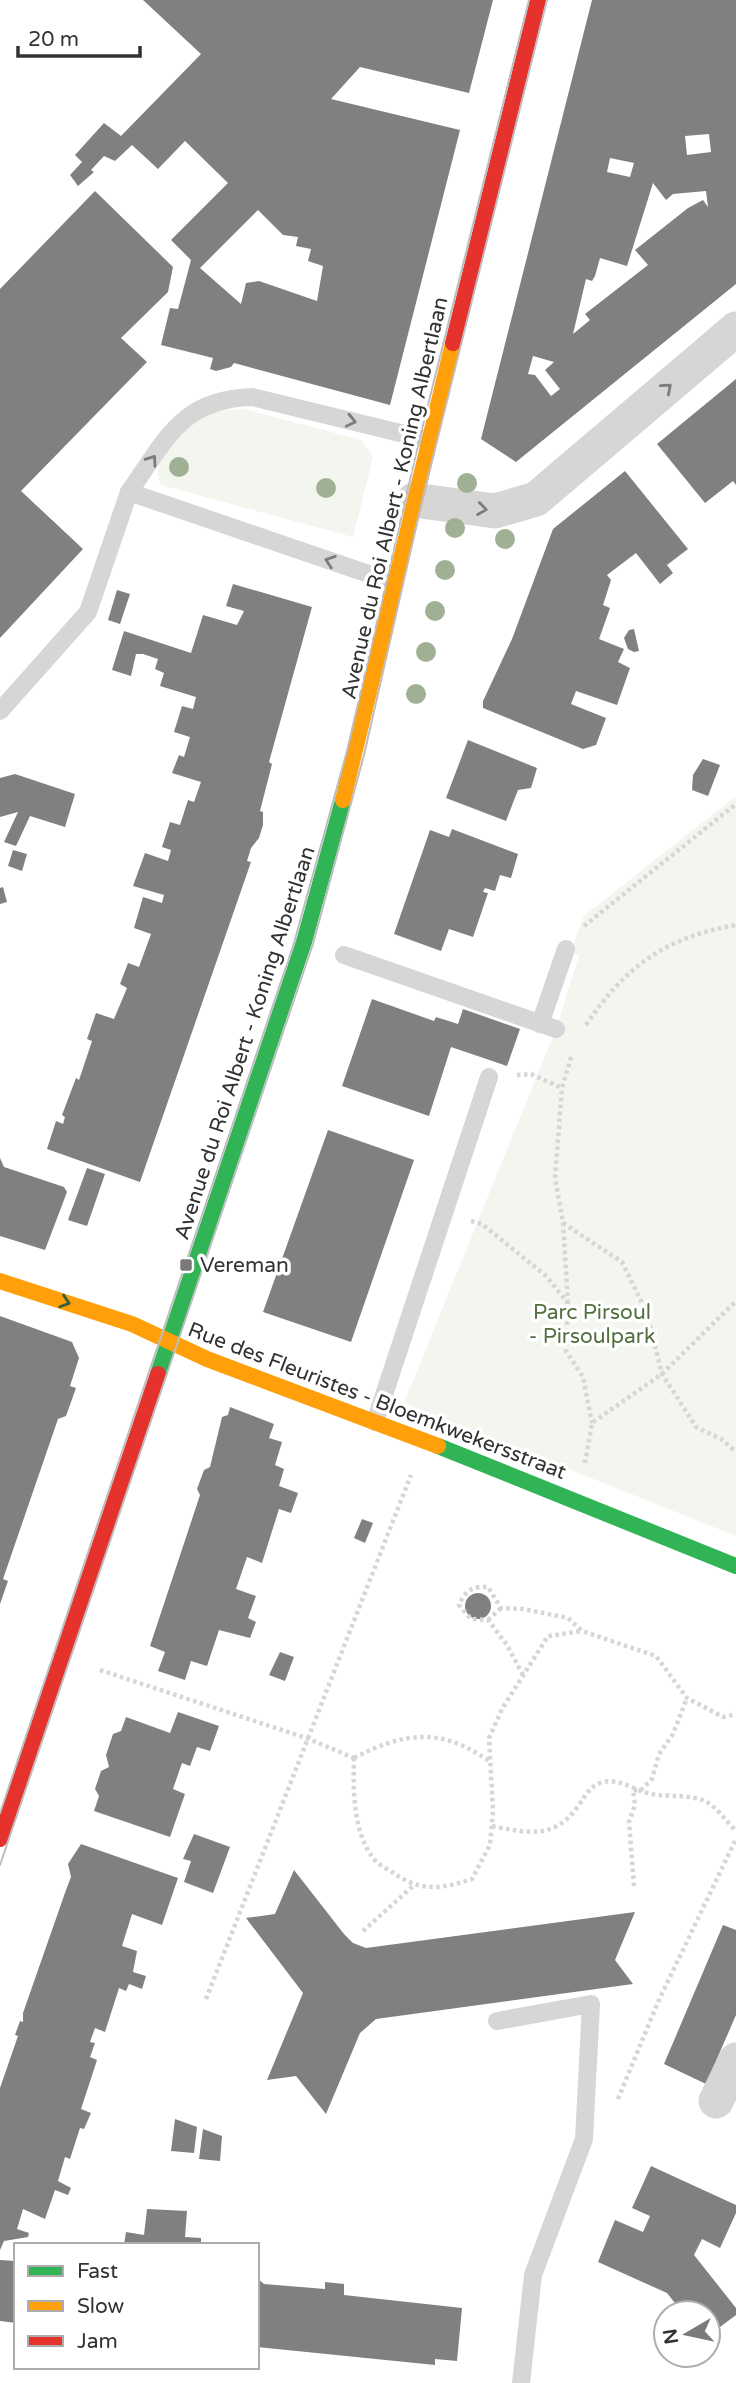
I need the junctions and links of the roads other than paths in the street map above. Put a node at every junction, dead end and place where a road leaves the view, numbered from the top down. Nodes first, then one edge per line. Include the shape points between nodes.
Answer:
1 (538, 0) edge
2 (736, 329) edge
3 (429, 440) junction
4 (130, 492) junction
5 (414, 500) junction
6 (395, 583) junction
7 (0, 711) edge
8 (566, 949) road end
9 (344, 955) dead end
10 (489, 1077) dead end
11 (0, 1281) edge
12 (170, 1342) junction
13 (375, 1422) junction
14 (736, 1566) edge
15 (0, 1839) edge
16 (497, 2021) dead end
17 (736, 2060) edge
18 (716, 2101) dead end
19 (521, 2383) edge

1 - 3 street, Avenue du Roi Albert - Koning Albertlaan
5 -> 2 street via 495,511 536,499
4 -> 3 lane via 175,427 202,405 227,398 252,397
3 - 5 street, Avenue du Roi Albert - Koning Albertlaan
6 -> 4 lane
4 - 7 lane via 88,612
5 - 6 street, Avenue du Roi Albert - Koning Albertlaan
6 - 12 street, Avenue du Roi Albert - Koning Albertlaan via 356,753 304,942
8 - 9 lane via 548,1026
10 - 13 lane
11 -> 12 street, Rue des Fleuristes - Bloemkwekersstraat via 132,1324
12 - 13 street, Rue des Fleuristes - Bloemkwekersstraat
12 - 15 street, Avenue du Roi Albert - Koning Albertlaan
13 - 14 street, Rue des Fleuristes - Bloemkwekersstraat
16 - 19 lane via 591,2004 584,2139 533,2275
17 - 18 street

